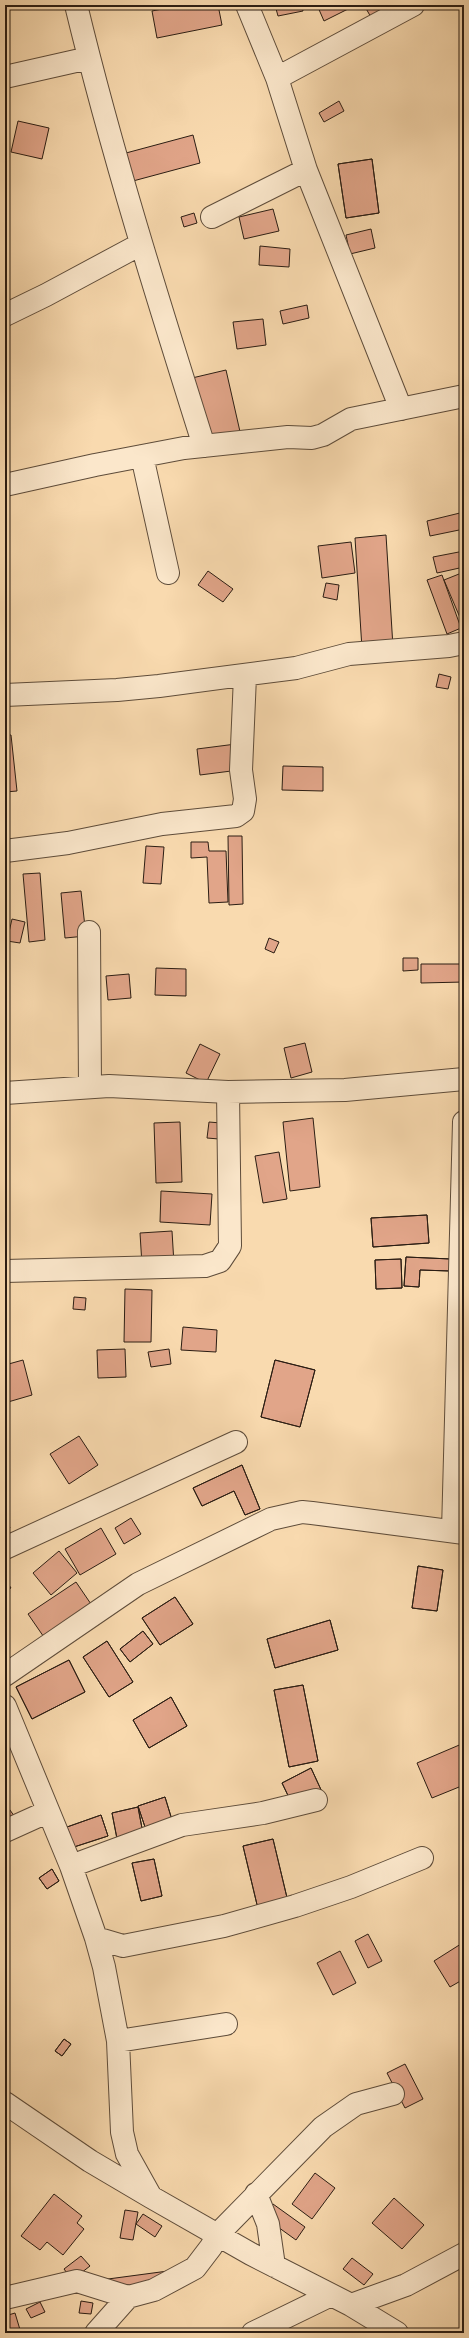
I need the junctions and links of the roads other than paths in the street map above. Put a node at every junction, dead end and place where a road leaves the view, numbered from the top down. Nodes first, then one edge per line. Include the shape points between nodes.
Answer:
1 (76, 5) edge
2 (247, 5) edge
3 (412, 5) edge
4 (89, 58) junction
5 (5, 77) edge
6 (277, 78) junction
7 (306, 170) junction
8 (212, 217) dead end
9 (141, 244) junction
10 (5, 315) edge
11 (464, 396) edge
12 (401, 409) junction
13 (204, 446) junction
14 (142, 456) junction
15 (5, 485) edge
16 (168, 572) dead end
17 (464, 643) edge
18 (245, 676) junction
19 (5, 695) edge
20 (5, 851) edge
21 (89, 932) dead end
22 (464, 1079) edge
23 (90, 1087) junction
24 (228, 1092) junction
25 (5, 1093) edge
26 (464, 1122) edge
27 (5, 1271) edge
28 (236, 1442) dead end
29 (458, 1532) edge
30 (5, 1548) edge
31 (5, 1675) edge
32 (5, 1706) edge
33 (316, 1800) dead end
34 (47, 1812) junction
35 (5, 1831) edge
36 (422, 1858) dead end
37 (71, 1866) junction
38 (96, 1938) junction
39 (123, 1946) junction
40 (104, 1966) junction
41 (226, 2024) dead end
42 (118, 2041) junction
43 (393, 2094) dead end
44 (5, 2103) edge
45 (256, 2194) junction
46 (151, 2197) junction
47 (218, 2234) junction
48 (251, 2254) junction
49 (464, 2254) edge
50 (201, 2260) junction
51 (274, 2266) junction
52 (381, 2294) junction
53 (331, 2295) junction
54 (128, 2297) junction
55 (5, 2298) edge
56 (351, 2305) junction
57 (376, 2321) junction
58 (96, 2333) edge
59 (253, 2333) edge
60 (397, 2333) edge

1 - 4 street
2 - 6 street
3 - 6 street
4 - 5 street
4 - 9 street
6 - 7 street
7 - 8 street
7 - 12 street
9 - 10 street
9 - 13 street
11 - 12 street
12 - 13 street via 351,419 336,429 317,436
13 - 14 street
14 - 15 street
14 - 16 street
17 - 18 street via 349,654 296,668
18 - 19 street via 117,690
18 - 20 street via 241,770 245,799 243,811 236,816 162,824 68,843
21 - 23 street
22 - 24 street via 345,1090
23 - 24 street
23 - 25 street
24 - 27 street via 230,1246 220,1260 205,1266
26 - 29 street
28 - 30 street
29 - 31 street via 302,1512 282,1515 224,1540 138,1584
32 - 34 street
33 - 37 street via 263,1813 182,1825
34 - 35 street
34 - 37 street
36 - 39 street via 350,1888 295,1906 224,1926
37 - 38 street
38 - 39 street
38 - 40 street
39 - 40 street
40 - 42 street
41 - 42 street
42 - 46 street via 122,2132 127,2154
43 - 45 street via 356,2104 323,2127
44 - 46 street via 90,2161
45 - 47 street
45 - 51 street via 268,2224
46 - 47 street
47 - 48 street
47 - 50 street
48 - 50 street
48 - 51 street
49 - 52 street via 406,2285
50 - 54 street via 195,2268 174,2281
51 - 53 street
52 - 56 street
52 - 57 street
53 - 56 street
53 - 59 street
54 - 55 street via 77,2281
54 - 58 street
56 - 57 street
57 - 60 street

